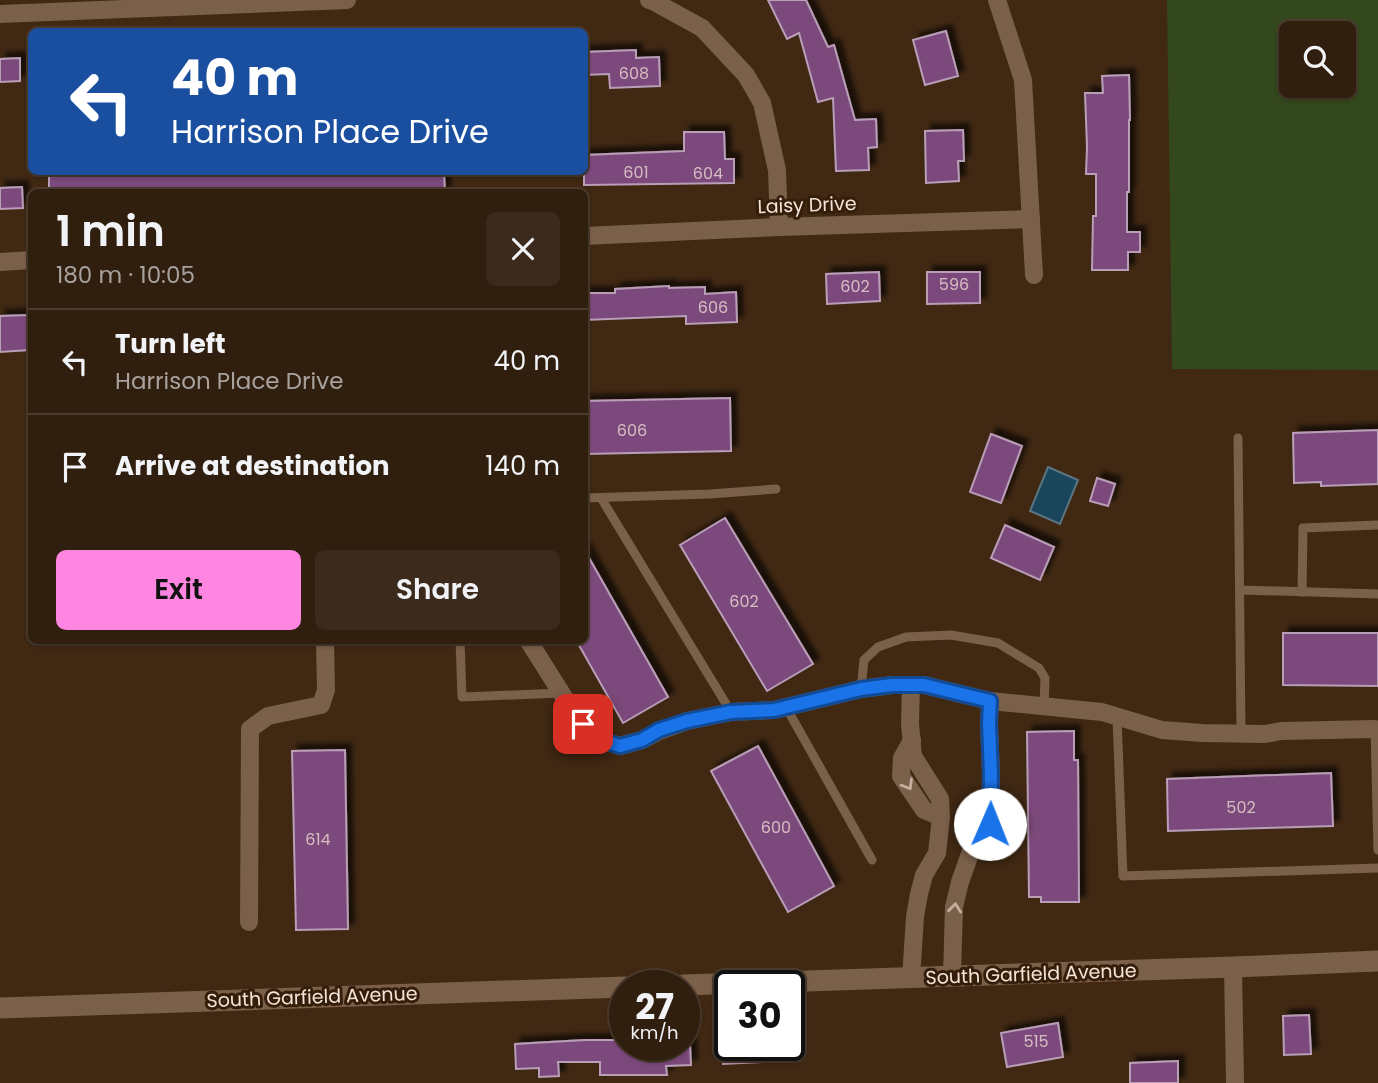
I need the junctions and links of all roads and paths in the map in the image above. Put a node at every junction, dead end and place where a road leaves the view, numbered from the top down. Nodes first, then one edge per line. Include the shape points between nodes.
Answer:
1 (347, 0) edge
2 (649, 0) edge
3 (997, 0) edge
4 (0, 14) edge
5 (1031, 219) junction
6 (779, 227) junction
7 (588, 236) edge
8 (28, 260) edge
9 (0, 262) edge
10 (1034, 275) dead end
11 (1238, 438) dead end
12 (776, 489) dead end
13 (588, 498) edge
14 (601, 498) junction
15 (1378, 525) edge
16 (1240, 590) junction
17 (1302, 592) junction
18 (1378, 594) edge
19 (325, 644) edge
20 (460, 644) edge
21 (530, 644) edge
22 (911, 685) junction
23 (861, 689) junction
24 (561, 693) junction
25 (990, 701) junction
26 (786, 707) junction
27 (1044, 708) junction
28 (731, 712) junction
29 (1117, 717) junction
30 (1375, 729) joint
31 (1241, 733) junction
32 (1378, 850) edge
33 (872, 860) dead end
34 (1378, 868) edge
35 (249, 922) dead end
36 (1378, 961) edge
37 (1233, 967) junction
38 (952, 976) junction
39 (911, 978) junction
40 (700, 984) edge
41 (609, 988) edge
42 (0, 1008) edge
43 (1235, 1083) edge

1 - 4 street
2 - 6 street via 702,28 746,75 762,103 777,170
3 - 5 street via 1023,80
5 - 6 street, Laisy Drive
5 - 10 street
6 - 7 street, Laisy Drive
8 - 9 street
11 - 16 lane
12 - 14 lane
13 - 14 lane
14 - 28 lane
15 - 17 lane via 1303,528
16 - 17 lane
16 - 31 lane
17 - 18 lane
19 - 35 street via 326,690 321,705 268,716 250,729
20 - 24 lane via 462,697
21 - 24 street
22 - 23 street
22 - 25 street
22 -> 39 street via 914,756 940,799 941,817 937,853 919,894
23 - 26 street
23 - 27 lane via 864,660 878,647 906,638 951,635 998,643 1039,668 1045,678
24 - 28 street via 594,738 620,746 687,721
25 - 27 street
38 -> 25 street via 954,907 960,882 971,851 990,824
26 - 28 street
26 - 33 lane
27 - 29 street
29 - 31 street via 1163,730
29 - 34 lane via 1123,876
30 - 31 street
30 - 32 lane
36 - 37 street, South Garfield Avenue
37 - 38 street, South Garfield Avenue
37 - 43 street
38 - 39 street, South Garfield Avenue
39 - 40 street, South Garfield Avenue
41 - 42 street, South Garfield Avenue

